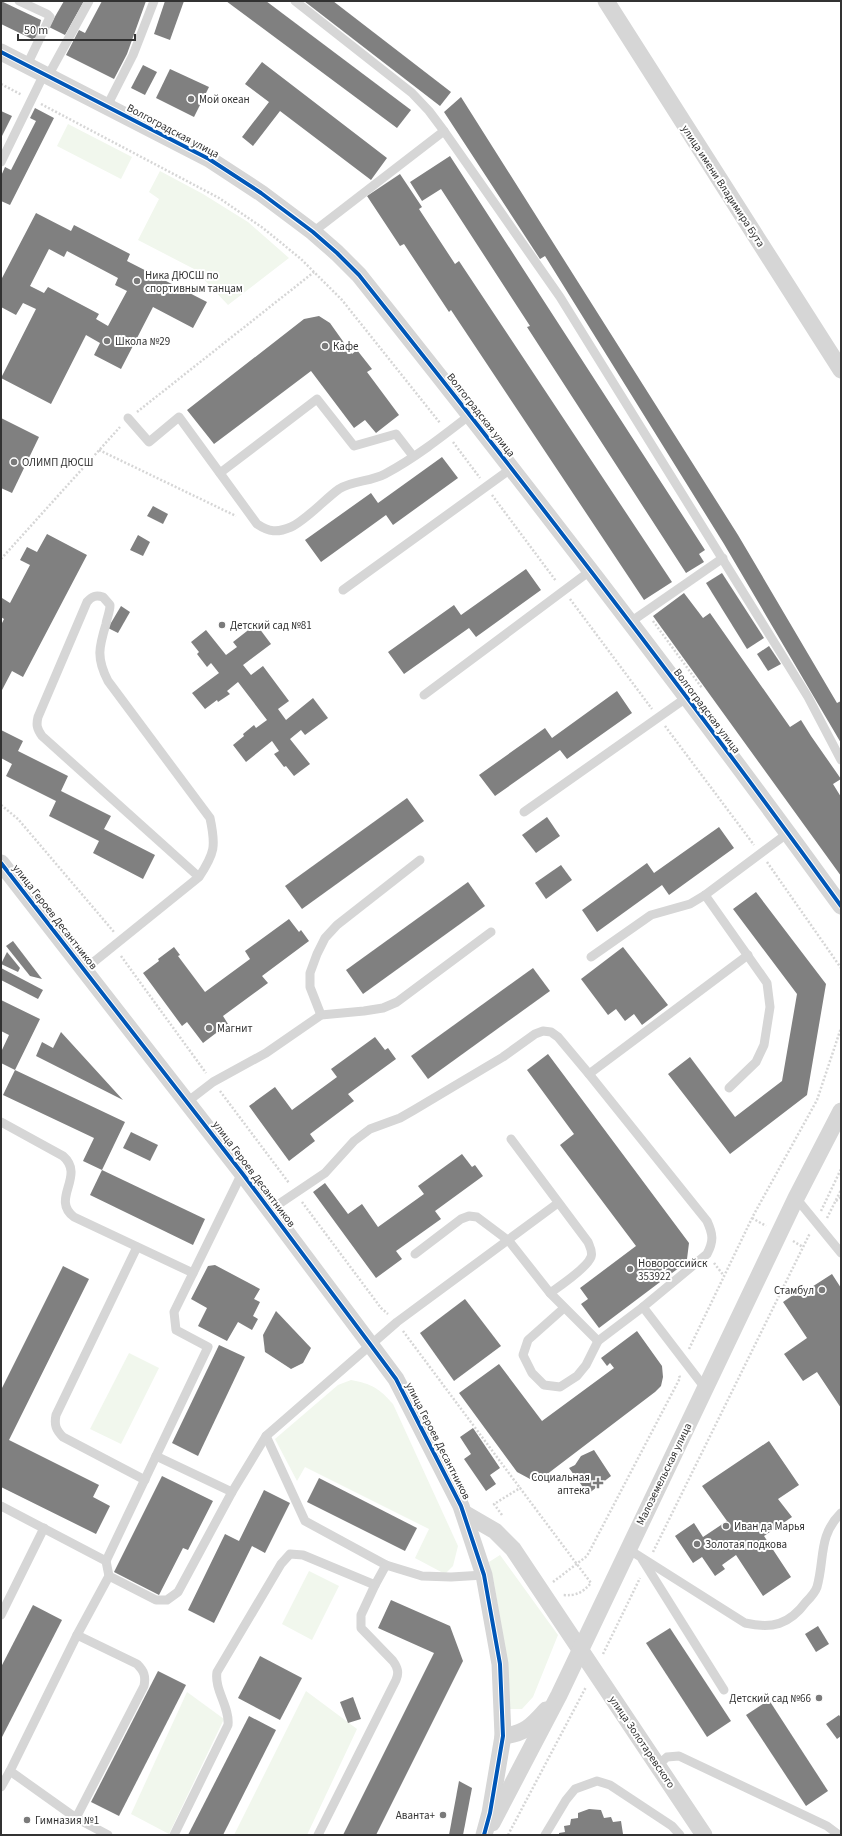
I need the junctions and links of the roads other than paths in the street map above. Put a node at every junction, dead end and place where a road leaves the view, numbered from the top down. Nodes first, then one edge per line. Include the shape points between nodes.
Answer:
1 (19, 1) edge
2 (89, 1) edge
3 (154, 1) edge
4 (295, 1) edge
5 (606, 1) edge
6 (1, 52) edge
7 (26, 65) junction
8 (46, 75) junction
9 (107, 106) junction
10 (444, 131) junction
11 (1, 162) edge
12 (313, 232) junction
13 (841, 370) edge
14 (470, 415) junction
15 (128, 418) road end
16 (413, 456) junction
17 (512, 468) junction
18 (220, 473) junction
19 (723, 558) junction
20 (590, 571) junction
21 (343, 590) dead end
22 (629, 623) junction
23 (424, 695) dead end
24 (686, 698) junction
25 (841, 760) edge
26 (524, 812) dead end
27 (788, 833) junction
28 (420, 860) dead end
29 (1, 864) edge
30 (199, 877) junction
31 (705, 895) junction
32 (841, 906) edge
33 (491, 932) dead end
34 (748, 955) junction
35 (591, 958) dead end
36 (85, 969) junction
37 (321, 1015) junction
38 (589, 1074) junction
39 (728, 1088) dead end
40 (188, 1102) junction
41 (841, 1111) edge
42 (1, 1122) edge
43 (511, 1139) dead end
44 (242, 1173) junction
45 (796, 1198) junction
46 (558, 1203) junction
47 (270, 1210) junction
48 (509, 1240) junction
49 (137, 1247) junction
50 (841, 1253) edge
51 (415, 1254) dead end
52 (193, 1274) junction
53 (550, 1293) junction
54 (643, 1307) junction
55 (564, 1308) junction
56 (598, 1341) junction
57 (370, 1344) junction
58 (705, 1388) junction
59 (266, 1436) junction
60 (156, 1456) junction
61 (145, 1480) junction
62 (232, 1492) junction
63 (1, 1506) edge
64 (464, 1513) junction
65 (841, 1513) edge
66 (44, 1528) junction
67 (641, 1559) junction
68 (106, 1562) junction
69 (386, 1565) junction
70 (484, 1575) junction
71 (109, 1576) junction
72 (375, 1585) junction
73 (1, 1615) edge
74 (77, 1635) junction
75 (580, 1649) junction
76 (724, 1690) dead end
77 (559, 1695) junction
78 (503, 1736) junction
79 (657, 1766) junction
80 (10, 1771) junction
81 (1, 1787) edge
82 (76, 1818) junction
83 (108, 1835) edge
84 (174, 1835) edge
85 (318, 1835) edge
86 (484, 1835) edge
87 (545, 1835) edge
88 (680, 1835) edge
89 (704, 1835) edge
90 (839, 1835) edge

1 - 7 lane via 50,17
2 - 8 lane
3 - 9 lane via 133,55
4 - 10 lane via 412,93
5 - 13 street, улица имени Владимира Бута
6 - 7 street, Волгоградская улица
7 - 8 street, Волгоградская улица
8 - 9 street, Волгоградская улица
8 - 11 lane
9 - 12 street, Волгоградская улица via 209,159
10 - 12 lane
10 - 19 lane via 560,298
12 - 14 street, Волгоградская улица via 359,275
14 - 16 lane
14 - 17 street, Волгоградская улица
15 - 18 lane via 149,442 179,417
16 - 18 lane via 372,480 354,482 340,489 292,527 279,531 267,530 257,524
16 - 18 lane via 396,434 354,446 317,399
17 - 20 street, Волгоградская улица
17 - 21 lane
19 - 22 lane
19 - 25 lane via 808,697
20 - 22 street, Волгоградская улица
20 - 23 lane
22 - 24 street, Волгоградская улица
24 - 26 lane
24 - 27 street, Волгоградская улица
27 - 31 lane
27 - 32 street, Волгоградская улица
28 - 37 lane via 337,924 325,938 310,972 310,987
29 - 36 street, улица Героев Десантников
30 - 30 lane via 210,860 215,840 210,818 108,681 99,655 110,605 103,597 91,598 87,602 38,717 38,730
30 - 36 lane
31 - 34 lane
31 - 35 lane via 690,904 651,915
33 - 37 lane via 397,1002 383,1008
34 - 38 lane
34 - 39 lane via 767,982 770,1007 764,1045 756,1062
36 - 40 street, улица Героев Десантников
37 - 40 lane via 266,1053 213,1082
38 - 47 lane via 554,1034 543,1031 535,1034 503,1057 414,1110 370,1129 354,1141 325,1173
38 - 54 lane via 707,1221 712,1234 712,1245 707,1254
40 - 44 street, улица Героев Десантников
41 - 45 street, Малоземельская улица
42 - 49 lane via 69,1161 72,1167 65,1198 68,1213
43 - 46 lane
44 - 47 street, улица Героев Десантников
44 - 52 lane
45 - 50 lane
45 - 58 street, Малоземельская улица
46 - 48 lane
46 - 53 lane via 588,1242 591,1258 586,1265
47 - 57 street, улица Героев Десантников
48 - 51 lane via 477,1217 469,1216 461,1219
48 - 53 lane
48 - 57 lane
49 - 52 lane
49 - 61 lane via 54,1423 63,1437
52 - 60 lane via 174,1312 176,1330 208,1347
53 - 55 lane
54 - 56 lane
54 - 58 lane
55 - 56 lane
55 - 56 lane via 528,1340 523,1355 532,1373 544,1385 560,1387 577,1376 586,1365
57 - 59 lane
57 - 64 street, улица Героев Десантников via 396,1379
58 - 67 street, Малоземельская улица
59 - 62 lane
59 - 69 lane via 305,1521
60 - 61 lane
60 - 62 lane
61 - 68 lane
62 - 71 lane via 178,1592 167,1600 156,1600
63 - 66 lane
64 - 70 street
64 - 75 street, улица Героев Десантников via 495,1531 513,1549
65 - 67 lane via 831,1523 826,1535 816,1589 801,1609 784,1623 761,1627 745,1623
66 - 68 lane
66 - 73 lane
67 - 75 street, Малоземельская улица
67 - 76 lane
68 - 71 lane
69 - 70 lane via 422,1576
69 - 72 lane
70 - 78 street via 500,1664
71 - 74 lane
72 - 84 lane via 303,1555 290,1554 281,1564 217,1672 228,1725
72 - 85 lane via 362,1615 361,1628 393,1661 398,1674
74 - 80 lane
74 - 82 lane via 137,1664 146,1678
75 - 77 street, Малоземельская улица
75 - 79 street, улица Золотаревского
77 - 78 street via 533,1725 517,1734
77 - 86 street, Малоземельская улица via 497,1816
78 - 86 street
79 - 89 street, улица Золотаревского
79 - 90 lane via 667,1757 679,1756 827,1826
80 - 81 lane
80 - 82 lane
82 - 83 lane
87 - 88 lane via 575,1789 596,1781 610,1785 666,1822

